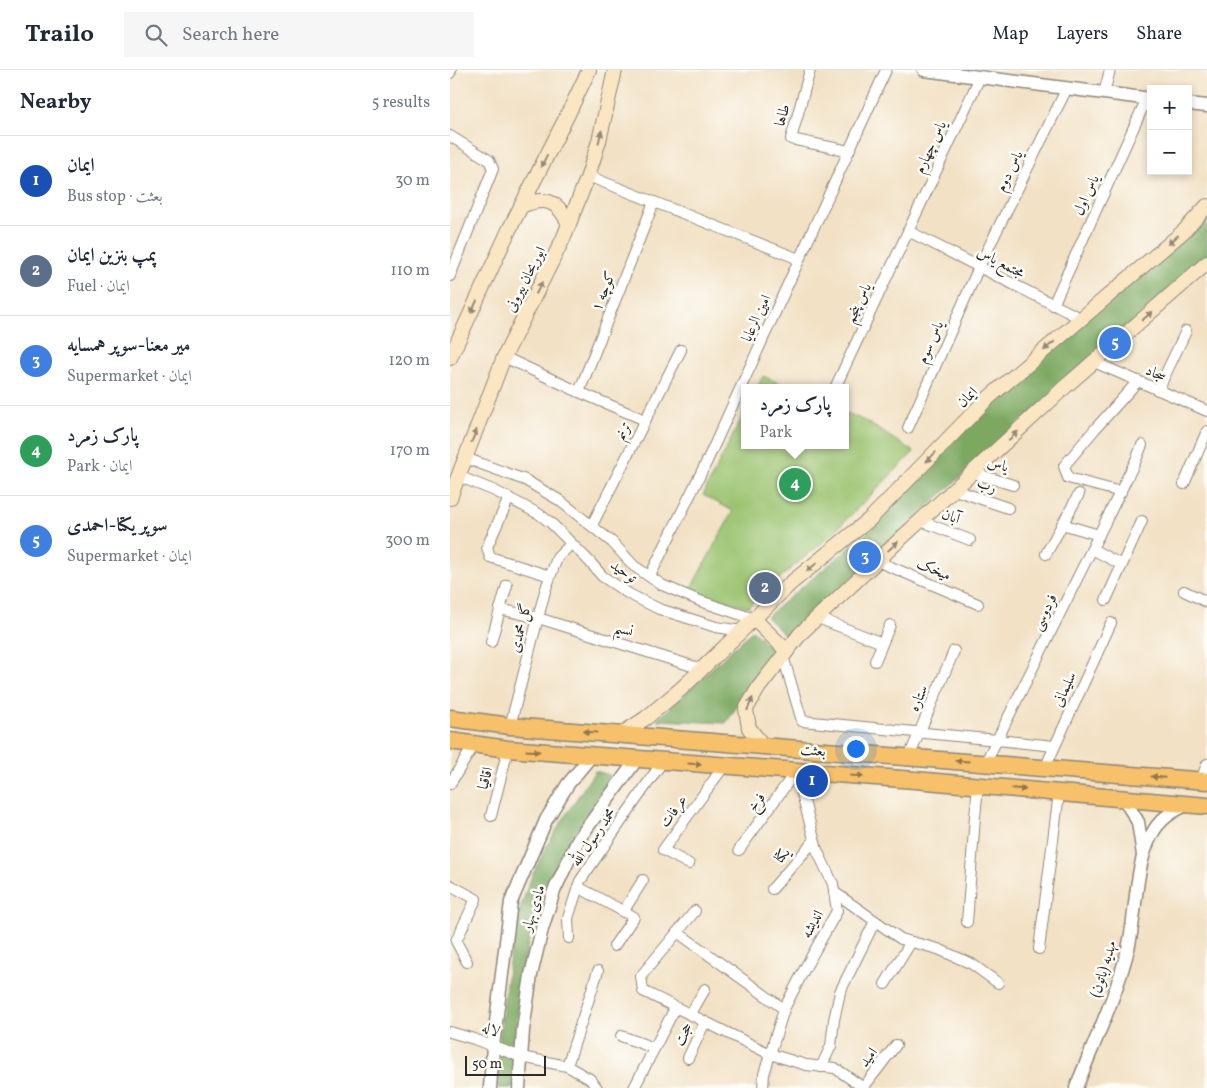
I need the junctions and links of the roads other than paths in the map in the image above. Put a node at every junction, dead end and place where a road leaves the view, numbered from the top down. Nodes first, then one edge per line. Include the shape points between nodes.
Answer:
1 (589, 70) edge
2 (616, 70) edge
3 (810, 70) edge
4 (886, 70) edge
5 (924, 70) edge
6 (1110, 70) edge
7 (980, 77) junction
8 (1067, 88) junction
9 (1104, 93) junction
10 (1147, 99) edge
11 (1147, 103) edge
12 (1192, 104) edge
13 (1207, 106) edge
14 (450, 136) edge
15 (849, 151) junction
16 (588, 176) junction
17 (654, 202) junction
18 (521, 206) junction
19 (1207, 206) edge
20 (569, 224) junction
21 (908, 231) junction
22 (799, 259) junction
23 (1206, 265) edge
24 (979, 267) junction
25 (450, 276) edge
26 (1053, 305) junction
27 (1082, 319) junction
28 (1186, 331) dead end
29 (680, 350) dead end
30 (504, 357) junction
31 (450, 358) edge
32 (1094, 362) junction
33 (1138, 381) junction
34 (742, 384) edge
35 (837, 384) edge
36 (741, 386) edge
37 (1158, 390) junction
38 (579, 392) junction
39 (1206, 408) edge
40 (646, 420) junction
41 (908, 428) dead end
42 (1207, 431) edge
43 (1142, 446) dead end
44 (465, 458) junction
45 (974, 473) junction
46 (458, 476) junction
47 (1184, 484) dead end
48 (1013, 485) dead end
49 (955, 490) junction
50 (1121, 492) junction
51 (1079, 494) dead end
52 (450, 498) edge
53 (509, 498) junction
54 (1008, 508) dead end
55 (921, 521) junction
56 (1142, 521) dead end
57 (1062, 524) junction
58 (592, 525) junction
59 (1099, 536) junction
60 (970, 540) dead end
61 (571, 544) junction
62 (1092, 549) junction
63 (1046, 554) dead end
64 (877, 561) junction
65 (1122, 565) junction
66 (550, 576) junction
67 (650, 576) junction
68 (507, 585) dead end
69 (1184, 591) dead end
70 (1106, 600) dead end
71 (1207, 602) edge
72 (978, 604) dead end
73 (500, 609) junction
74 (538, 618) junction
75 (818, 618) junction
76 (754, 619) junction
77 (1111, 623) dead end
78 (890, 625) dead end
79 (742, 631) junction
80 (490, 642) dead end
81 (882, 643) junction
82 (954, 651) dead end
83 (785, 654) junction
84 (875, 661) dead end
85 (702, 669) junction
86 (450, 718) edge
87 (510, 726) junction
88 (920, 732) junction
89 (620, 734) junction
90 (997, 740) junction
91 (450, 742) edge
92 (474, 744) junction
93 (1054, 746) junction
94 (764, 747) junction
95 (508, 749) junction
96 (592, 755) junction
97 (909, 757) junction
98 (637, 759) junction
99 (663, 761) junction
100 (985, 763) junction
101 (1207, 764) edge
102 (724, 766) junction
103 (1044, 768) junction
104 (796, 771) junction
105 (1204, 780) edge
106 (450, 784) edge
107 (978, 786) junction
108 (1059, 793) junction
109 (1124, 799) junction
110 (1186, 805) junction
111 (1207, 806) edge
112 (491, 816) dead end
113 (814, 840) junction
114 (739, 850) dead end
115 (1142, 855) junction
116 (689, 864) dead end
117 (643, 880) dead end
118 (450, 885) edge
119 (578, 888) junction
120 (772, 889) dead end
121 (834, 892) junction
122 (695, 911) dead end
123 (623, 912) junction
124 (876, 921) junction
125 (967, 922) dead end
126 (677, 932) junction
127 (569, 938) dead end
128 (911, 942) junction
129 (614, 946) dead end
130 (1040, 949) dead end
131 (467, 962) dead end
132 (598, 971) dead end
133 (998, 983) dead end
134 (885, 984) dead end
135 (705, 989) dead end
136 (675, 1008) junction
137 (784, 1009) junction
138 (690, 1015) junction
139 (705, 1022) junction
140 (450, 1032) edge
141 (621, 1036) dead end
142 (896, 1045) dead end
143 (493, 1046) junction
144 (654, 1048) junction
145 (770, 1054) junction
146 (522, 1057) junction
147 (688, 1058) dead end
148 (568, 1066) junction
149 (821, 1067) junction
150 (588, 1084) edge
151 (490, 1088) edge
152 (519, 1088) edge
153 (598, 1088) edge
154 (634, 1088) edge
155 (763, 1088) edge
156 (862, 1088) edge
157 (1076, 1088) edge

1 -> 18 main road
16 -> 2 main road, ابوریحان بیرونی
3 - 15 street, طاها via 791,139
4 - 15 street, امین الرعایا
5 - 7 street
6 - 9 street
7 - 8 street
7 - 21 street, یاس چهارم
8 - 9 street
8 - 24 street, یاس دوم
9 - 10 street
11 - 26 street, یاس اول
12 - 13 street
14 - 25 street via 489,160 492,169
15 - 22 street, امین الرعایا
16 - 17 street
16 - 20 main road, ابوریحان بیرونی
17 - 22 street
17 - 38 street, کوچه ۱
18 - 20 main road via 535,200 550,202 562,210
18 -> 31 main road
19 -> 27 main road, ایمان
30 -> 20 main road, ابوریحان بیرونی
21 - 24 street, مجتمع یاس
21 - 35 street, یاس پنجم
22 - 34 street, امین الرعایا
32 -> 23 main road
24 - 26 street, مجتمع یاس
24 - 41 street, یاس سوم
26 - 27 street, مجتمع یاس
27 -> 76 main road, ایمان via 986,400 870,519
28 - 37 street
29 - 40 street, ترنم
30 - 38 street
44 -> 30 main road, ابوریحان بیرونی
32 - 33 street, سجاد
45 -> 32 main road
33 - 37 street, سجاد
33 - 50 street via 1064,466 1068,478
36 - 67 street, امین الرعایا
37 - 39 street, سجاد
38 - 40 street
40 - 58 street, ترنم
42 - 47 street
43 - 50 street, فردوسی
44 - 46 main road, ابوریحان بیرونی
44 - 58 street via 525,480
45 - 48 street, یاس
45 - 49 main road
46 - 52 main road, ابوریحان بیرونی
46 - 53 street, توحید
49 - 54 street, رب
49 - 55 main road
50 - 59 street, فردوسی
51 - 57 street
53 - 61 street, توحید via 539,514
53 - 66 street via 486,547 490,557
55 - 60 street, آبان
64 -> 55 main road
56 - 65 street
57 - 59 street
57 - 63 street
58 - 67 street via 634,566
59 - 62 street, فردوسی
61 - 66 street, گل محمدی via 557,558
61 - 79 street, توحید via 602,576 629,594 659,609 716,627
62 - 65 street
62 - 90 street, فردوسی
64 - 72 street, میخک
64 - 75 main road
65 - 70 street
66 - 74 street, گل محمدی
67 - 76 street via 662,585 700,601
68 - 73 street
69 - 71 street
73 - 74 street, نسیم
73 - 80 street
74 - 85 street, نسیم
74 - 87 street, گل محمدی
75 - 81 street
75 - 83 main road
76 - 79 main road, ایمان
76 - 83 main road
77 - 93 street, سلیمانی
78 - 81 street
79 - 85 main road, ایمان
81 - 84 street
82 - 88 street, ستاره
83 - 88 street via 802,721
94 -> 83 main road via 749,728 746,710
85 - 89 main road, ایمان via 646,718
86 - 87 main road, بعثت
89 -> 87 main road, بعثت
88 - 90 street
88 - 97 street, ستاره
89 - 94 main road, بعثت
90 - 93 street
90 - 100 street, فردوسی
91 - 92 main road, بعثت
92 - 95 main road, بعثت
92 - 106 street
93 - 103 street, سلیمانی
94 - 97 main road, بعثت
95 -> 96 main road, بعثت
95 - 112 street, اقاقیا
96 - 98 main road, بعثت
96 - 143 street, مادی بهار via 568,784 546,820 511,902
100 -> 97 main road, بعثت
98 - 99 main road, بعثت
98 - 146 street, مادی بهار via 578,840 554,891 531,975
99 -> 102 main road, بعثت
99 - 119 street, محمد رسول الله
100 - 103 main road, بعثت
101 - 105 street
102 - 104 main road, بعثت
102 - 116 street, عرفات via 663,850
105 -> 103 main road, بعثت
104 -> 107 main road, بعثت
104 - 113 street, اندیشه
104 - 114 street, فرخ
107 -> 108 main road, بعثت
107 - 125 street
108 - 109 main road, بعثت
108 - 130 street
109 - 110 main road, بعثت
109 - 115 street, مهدیه (باتون) via 1138,822
110 - 111 main road, بعثت
110 - 115 street, مهدیه (باتون) via 1162,820 1152,832
113 - 120 street, یکتا
113 - 121 street, اندیشه via 834,884
115 - 157 street, مهدیه (باتون) via 1128,948
117 - 123 street
118 - 131 street via 476,899 456,941
119 - 123 street
119 - 127 street, محمد رسول الله via 568,918
121 - 124 street
121 - 137 street, اندیشه via 837,911
122 - 126 street
123 - 129 street via 634,918
124 - 128 street via 901,939
124 - 149 street via 840,992 831,1046
126 - 136 street via 641,976 643,991
126 - 137 street
128 - 133 street via 938,949 972,964
128 - 134 street
132 - 148 street
135 - 138 street
136 - 138 street
136 - 144 street
137 - 145 street, اندیشه
138 - 139 street
139 - 145 street
139 - 147 street, حجت
140 - 143 street, لاله
141 - 144 street
142 - 156 street, امید
143 - 146 street, لاله
143 - 151 street, مادی بهار
144 - 154 street
145 - 149 street
145 - 155 street, اندیشه
146 - 148 street, لاله
146 - 152 street, مادی بهار
148 - 150 street
149 - 156 street via 835,1068
150 - 153 street

